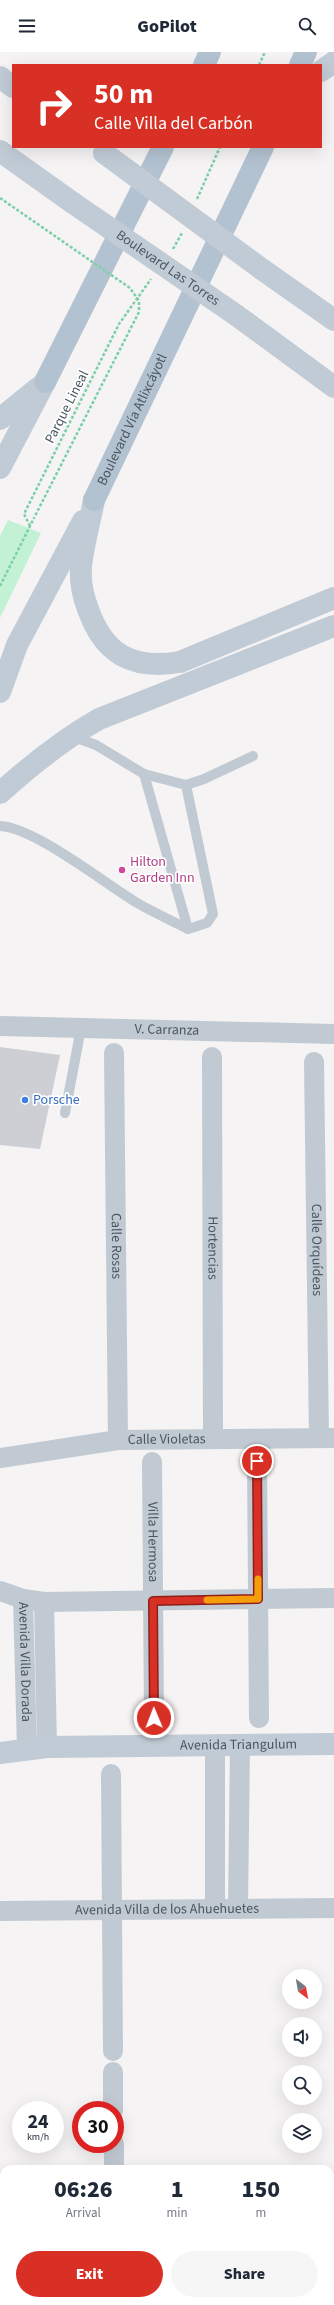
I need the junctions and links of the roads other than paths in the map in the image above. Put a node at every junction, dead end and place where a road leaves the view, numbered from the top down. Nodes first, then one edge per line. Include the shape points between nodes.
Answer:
1 (210, 52) edge
2 (306, 52) edge
3 (334, 62) edge
4 (204, 64) edge
5 (300, 64) edge
6 (322, 70) edge
7 (0, 77) edge
8 (12, 85) edge
9 (162, 148) edge
10 (263, 148) edge
11 (99, 150) edge
12 (0, 151) edge
13 (334, 320) edge
14 (45, 382) junction
15 (334, 387) edge
16 (0, 419) edge
17 (0, 468) edge
18 (94, 500) junction
19 (334, 598) edge
20 (334, 626) edge
21 (0, 692) edge
22 (69, 736) junction
23 (253, 756) dead end
24 (144, 774) junction
25 (186, 785) junction
26 (0, 793) edge
27 (0, 826) edge
28 (188, 929) junction
29 (0, 1026) edge
30 (81, 1028) junction
31 (334, 1034) edge
32 (114, 1053) dead end
33 (212, 1057) dead end
34 (314, 1062) dead end
35 (65, 1113) dead end
36 (326, 1438) edge
37 (213, 1439) junction
38 (118, 1440) junction
39 (0, 1458) edge
40 (257, 1461) dead end
41 (152, 1462) dead end
42 (0, 1591) edge
43 (334, 1598) edge
44 (258, 1599) junction
45 (23, 1600) junction
46 (153, 1601) junction
47 (44, 1602) junction
48 (154, 1718) dead end
49 (259, 1718) dead end
50 (334, 1744) edge
51 (215, 1745) junction
52 (240, 1745) junction
53 (37, 1748) junction
54 (0, 1753) edge
55 (111, 1774) dead end
56 (334, 1908) edge
57 (215, 1909) junction
58 (238, 1909) junction
59 (112, 1910) junction
60 (0, 1911) edge
61 (113, 2051) dead end
62 (113, 2072) dead end
63 (113, 2101) edge
64 (114, 2153) edge
65 (114, 2165) edge
66 (0, 2262) edge
67 (0, 2305) edge

1 - 4 main road
2 - 5 main road
3 - 6 main road
7 - 8 main road
9 - 14 main road
10 - 18 main road, Boulevard Vía Atlixcáyotl
11 - 13 main road, bridge
12 - 15 main road, Boulevard Las Torres, bridge via 236,315
14 - 16 main road
14 - 17 main road
18 - 19 main road via 81,567 82,586 100,635 111,649 128,659 163,665 180,662
18 - 21 main road, Boulevard Vía Atlixcáyotl via 16,645
20 - 22 main road via 99,719
22 - 24 lane via 96,745
22 - 26 main road
23 - 25 lane
24 - 25 lane
24 - 28 lane
25 - 28 lane via 213,914 207,922
27 - 28 lane via 11,827 38,839 140,904
29 - 30 street, V. Carranza
30 - 31 street, V. Carranza
30 - 35 lane
32 - 38 street, Calle Rosas
33 - 37 street, Hortencias
34 - 36 street, Calle Orquídeas
36 - 37 street, Calle Violetas
37 - 38 street, Calle Violetas
38 - 39 street, Calle Violetas
40 - 44 street
41 - 46 street, Villa Hermosa
42 - 45 street, Avenida Villa Dorada
43 - 44 street
44 - 46 street
44 - 49 street
45 - 47 street
45 - 53 street, Avenida Villa Dorada
46 - 47 street
46 - 48 street, Villa Hermosa
47 - 53 street, Avenida Villa Dorada
50 - 52 main road, Avenida Triangulum
51 - 52 main road, Avenida Triangulum
51 - 53 main road, Avenida Triangulum
51 - 57 street
52 - 58 street
53 - 54 main road, Avenida Triangulum
55 - 59 street
56 - 58 street, Avenida Villa de los Ahuehuetes
57 - 58 street, Avenida Villa de los Ahuehuetes
57 - 59 street, Avenida Villa de los Ahuehuetes
59 - 60 street, Avenida Villa de los Ahuehuetes
59 - 61 street
62 - 63 street
64 - 65 street
66 - 67 street

